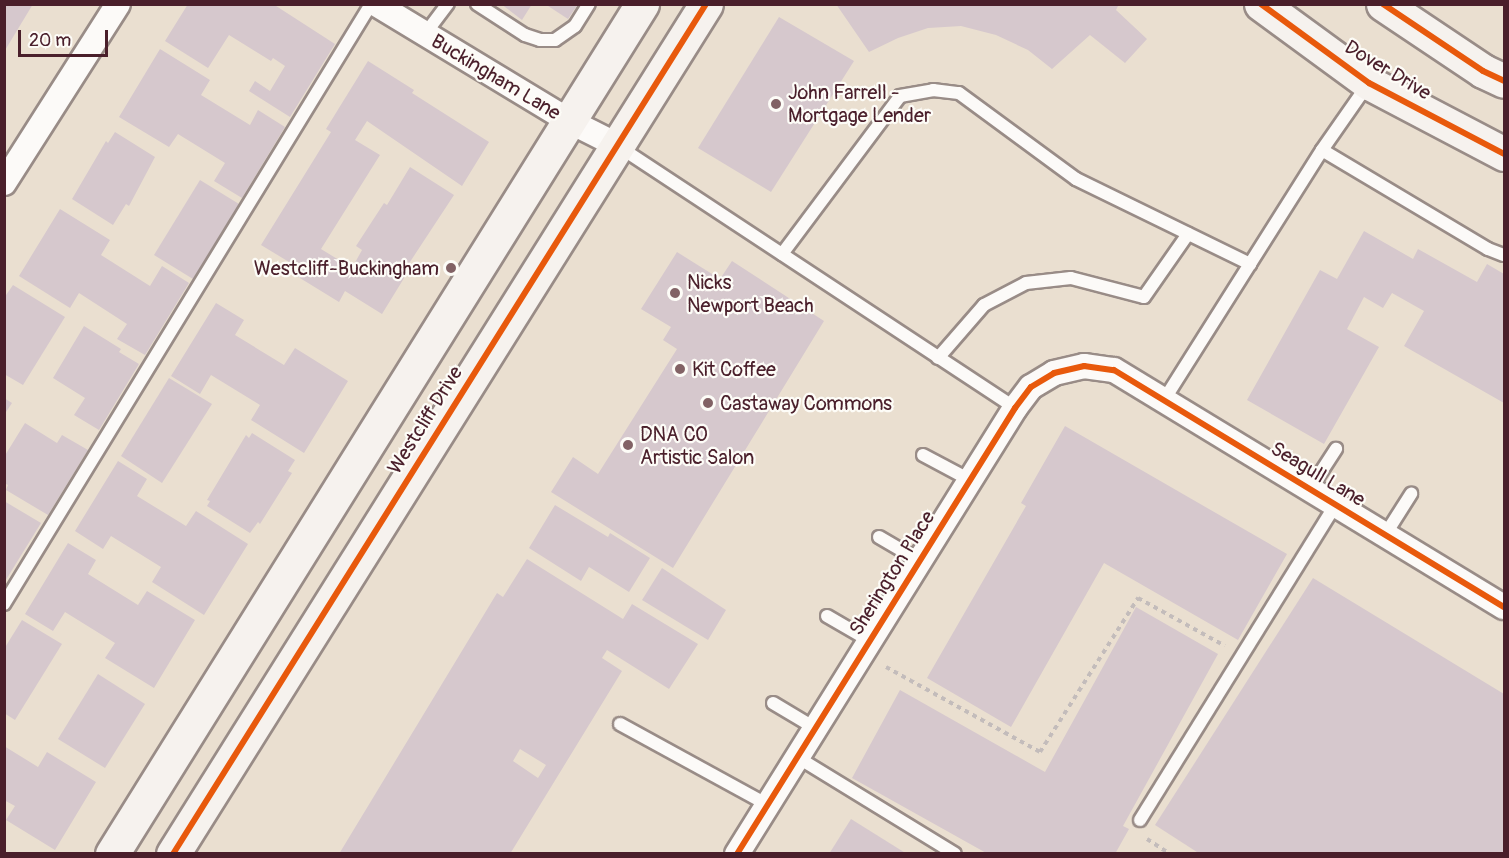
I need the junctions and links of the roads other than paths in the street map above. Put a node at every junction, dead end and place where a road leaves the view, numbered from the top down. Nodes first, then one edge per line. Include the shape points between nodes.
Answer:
1 (118, 4) edge
2 (371, 4) edge
3 (376, 4) edge
4 (448, 4) edge
5 (477, 4) edge
6 (589, 4) edge
7 (642, 4) edge
8 (706, 4) edge
9 (1261, 4) edge
10 (1383, 4) edge
11 (425, 34) junction
12 (1504, 81) edge
13 (1369, 82) junction
14 (569, 121) junction
15 (617, 146) junction
16 (1322, 150) junction
17 (1504, 154) edge
18 (4, 183) edge
19 (1188, 234) junction
20 (782, 254) junction
21 (1504, 255) edge
22 (1250, 264) junction
23 (938, 358) junction
24 (1114, 370) joint
25 (1164, 400) junction
26 (1015, 408) junction
27 (1336, 449) dead end
28 (923, 454) dead end
29 (970, 480) junction
30 (1311, 489) junction
31 (1411, 494) dead end
32 (1336, 504) junction
33 (1385, 535) junction
34 (879, 537) dead end
35 (920, 561) junction
36 (4, 604) edge
37 (1504, 607) edge
38 (827, 616) dead end
39 (866, 647) junction
40 (773, 703) dead end
41 (620, 724) dead end
42 (816, 728) junction
43 (797, 758) junction
44 (768, 805) junction
45 (1140, 820) dead end
46 (112, 854) edge
47 (173, 854) edge
48 (737, 854) edge
49 (955, 854) edge

1 - 18 street
2 - 36 lane
3 - 11 street, Buckingham Lane
4 - 11 lane
5 - 6 lane via 525,35 540,40 555,40 575,26
7 - 14 street, Westcliff Drive
8 - 15 street, Westcliff Drive
9 - 13 street, Dover Drive
10 - 12 street
11 - 14 street, Buckingham Lane
13 - 16 lane
13 - 17 street, Dover Drive
14 - 15 street, Buckingham Lane
14 - 46 street, Westcliff Drive
15 - 20 lane
15 - 47 street, Westcliff Drive
16 - 21 lane
16 - 22 lane
19 - 20 lane via 1076,179 959,93 933,90 900,96
19 - 22 lane
19 - 23 lane via 1144,297 1071,278 1026,283 984,305
20 - 23 lane
22 - 25 lane
23 - 26 lane
24 - 25 street, Seagull Lane
24 - 26 street, Sherington Place via 1084,366 1054,373 1031,387
25 - 30 street, Seagull Lane
26 - 29 street, Sherington Place
27 - 30 lane
28 - 29 lane
29 - 35 street, Sherington Place
30 - 32 street, Seagull Lane
31 - 33 lane
32 - 33 street, Seagull Lane
32 - 45 lane
33 - 37 street, Seagull Lane
34 - 35 lane
35 - 39 street, Sherington Place
38 - 39 lane
39 - 42 street, Sherington Place
40 - 42 lane
41 - 44 lane
42 - 43 street, Sherington Place
43 - 44 street, Sherington Place
43 - 49 lane
44 - 48 street, Sherington Place

